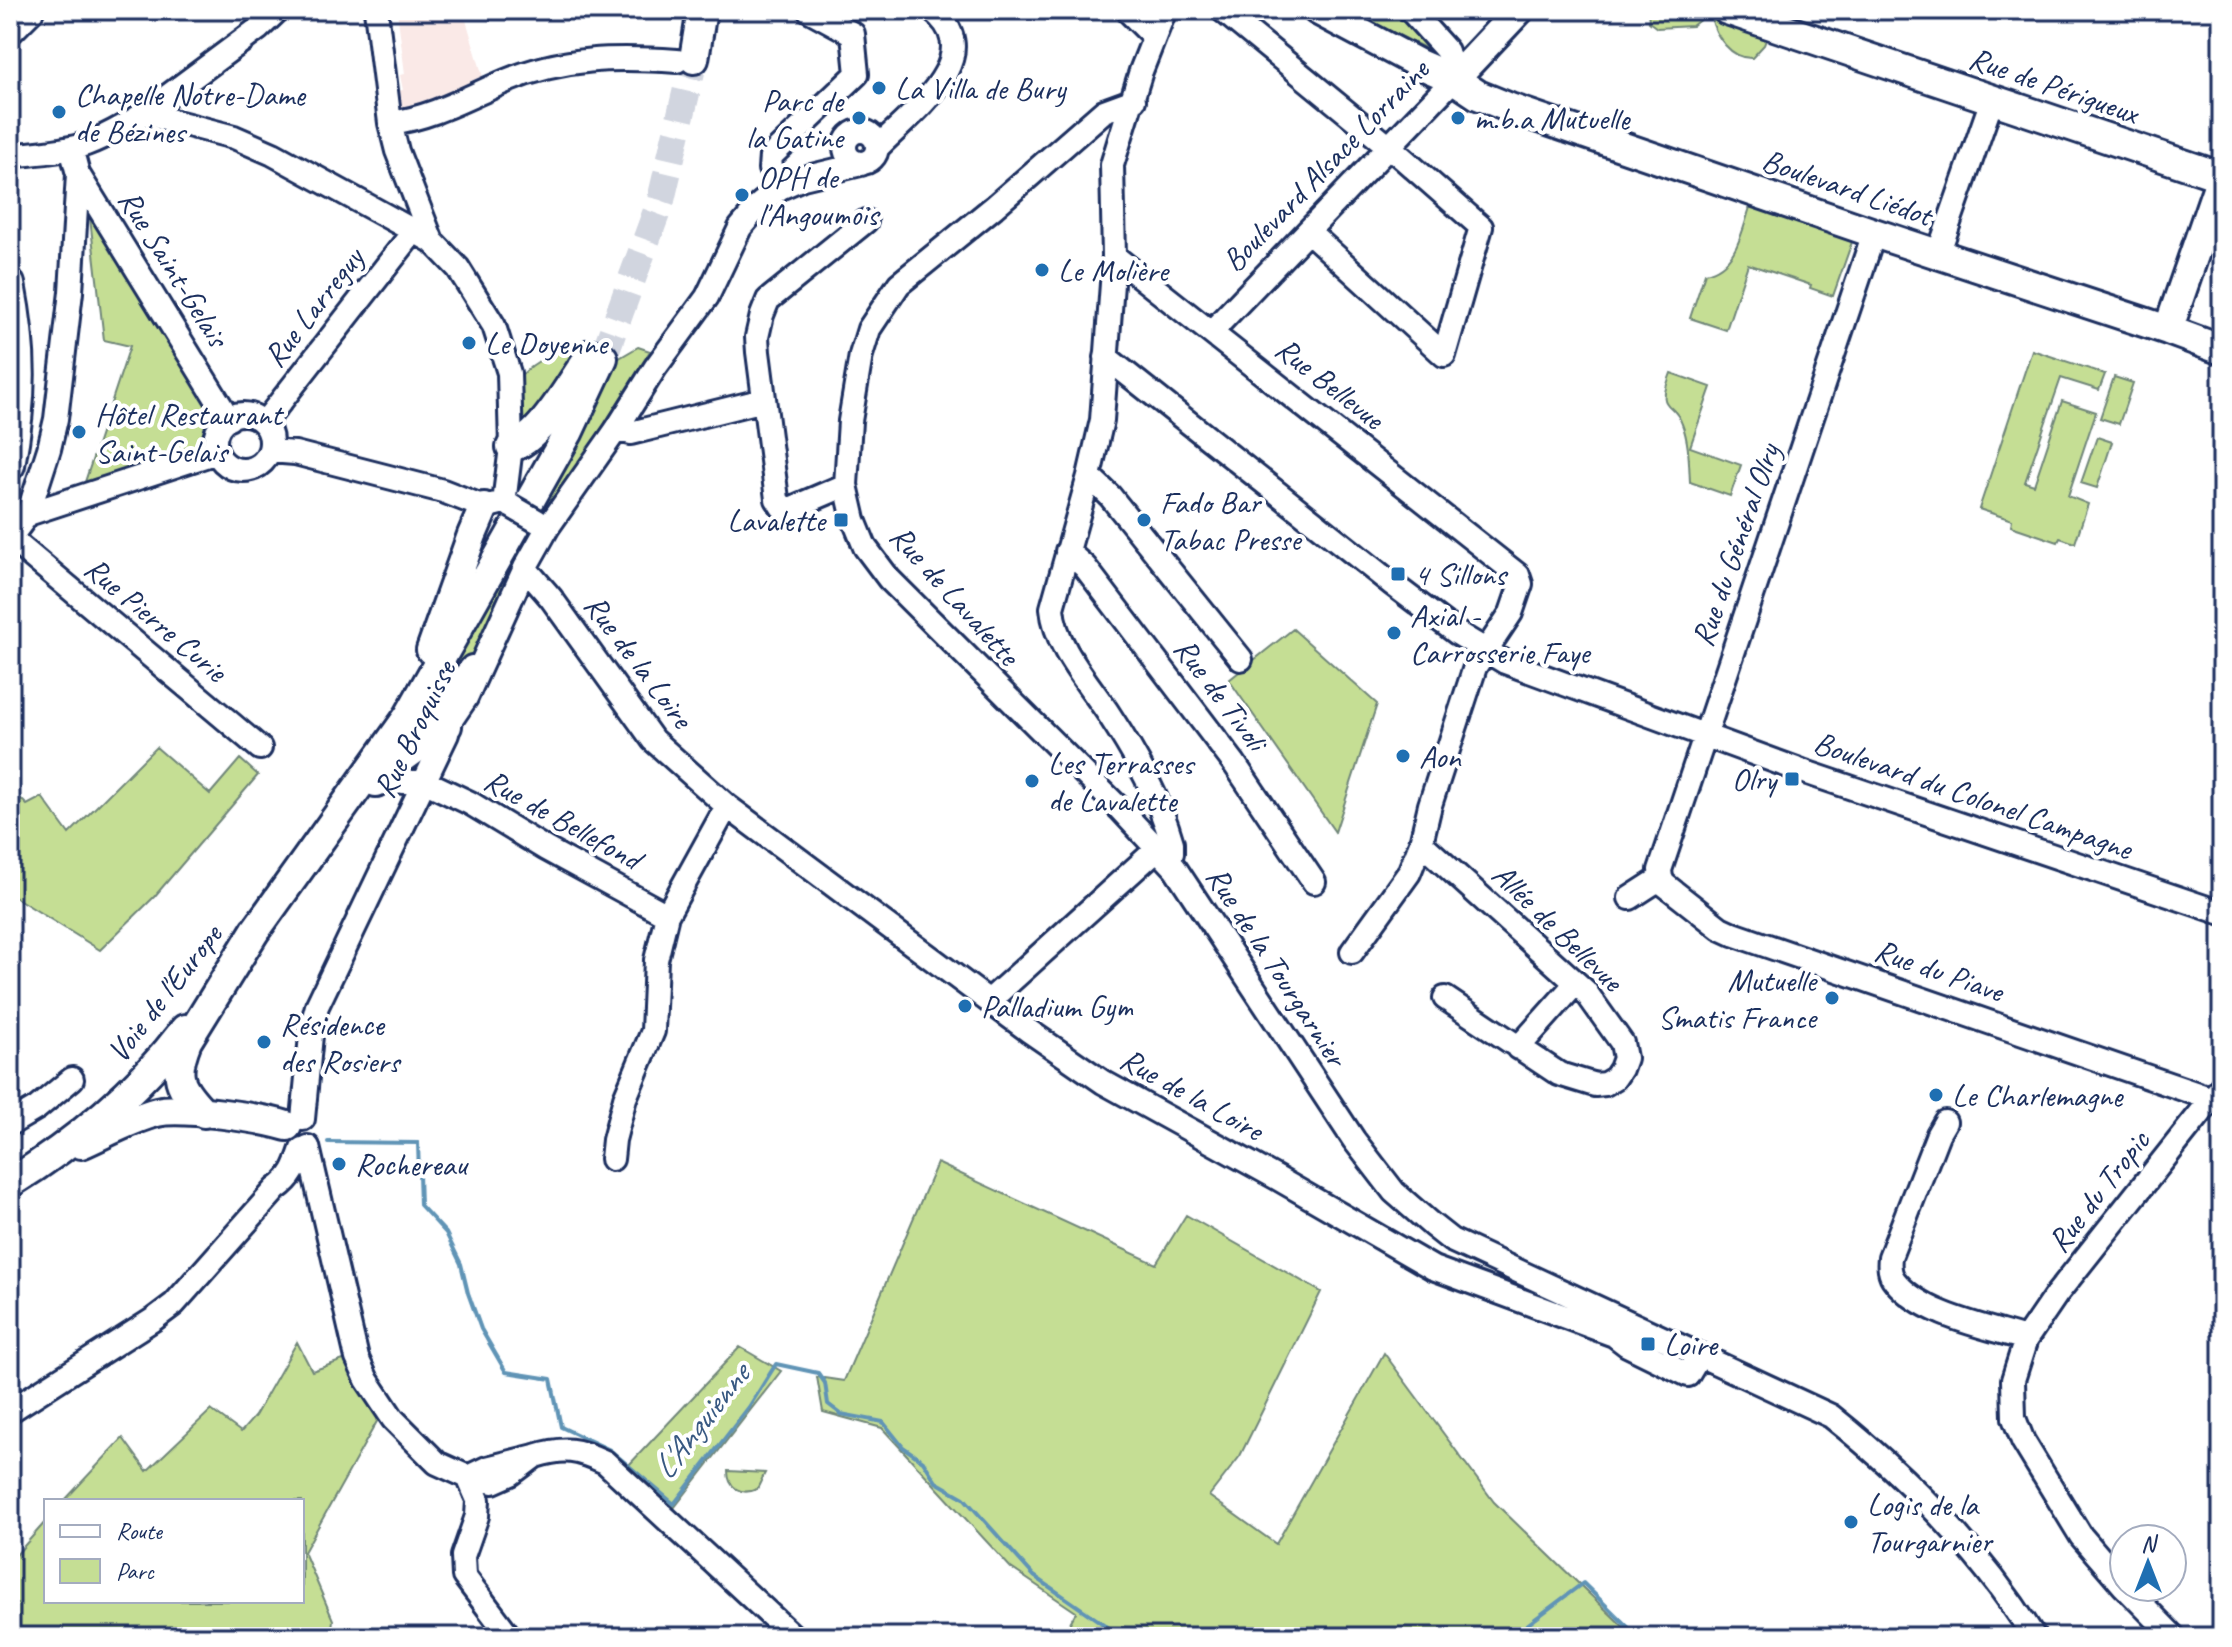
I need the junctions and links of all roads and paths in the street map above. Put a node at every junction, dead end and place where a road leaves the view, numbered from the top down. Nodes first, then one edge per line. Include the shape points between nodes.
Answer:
1 (278, 10) edge
2 (376, 10) edge
3 (702, 10) edge
4 (809, 10) edge
5 (932, 10) edge
6 (1127, 10) edge
7 (1165, 10) edge
8 (1222, 10) edge
9 (1317, 10) edge
10 (1410, 10) edge
11 (1519, 10) edge
12 (1727, 10) edge
13 (1154, 37) junction
14 (685, 60) joint
15 (1141, 71) junction
16 (1454, 79) junction
17 (1134, 100) junction
18 (1992, 100) junction
19 (1104, 111) junction
20 (146, 114) junction
21 (390, 123) junction
22 (71, 148) junction
23 (1389, 148) junction
24 (10, 156) edge
25 (78, 174) junction
26 (2222, 176) edge
27 (780, 188) junction
28 (866, 221) dead end
29 (1308, 231) junction
30 (1874, 233) junction
31 (423, 236) junction
32 (1938, 254) junction
33 (1114, 256) junction
34 (10, 284) edge
35 (2168, 330) junction
36 (1212, 331) junction
37 (2222, 350) edge
38 (1106, 357) junction
39 (15, 366) edge
40 (764, 400) junction
41 (229, 419) junction
42 (264, 423) junction
43 (616, 430) junction
44 (511, 447) junction
45 (270, 451) junction
46 (217, 452) junction
47 (10, 465) edge
48 (1089, 476) junction
49 (846, 485) junction
50 (500, 506) junction
51 (28, 514) junction
52 (542, 529) junction
53 (10, 538) edge
54 (1067, 551) junction
55 (530, 574) junction
56 (1511, 613) junction
57 (488, 649) junction
58 (1485, 650) junction
59 (1241, 659) dead end
60 (1551, 680) junction
61 (447, 726) junction
62 (1704, 736) junction
63 (260, 748) dead end
64 (410, 753) junction
65 (403, 782) junction
66 (426, 782) junction
67 (727, 806) junction
68 (397, 836) junction
69 (1421, 843) junction
70 (1162, 854) junction
71 (1661, 878) junction
72 (1314, 882) dead end
73 (281, 894) junction
74 (1630, 898) dead end
75 (2222, 913) edge
76 (667, 915) junction
77 (255, 931) junction
78 (1352, 952) dead end
79 (1576, 983) junction
80 (1445, 998) dead end
81 (989, 1001) junction
82 (1518, 1048) junction
83 (72, 1079) dead end
84 (2217, 1092) edge
85 (204, 1113) junction
86 (1945, 1122) dead end
87 (10, 1124) edge
88 (298, 1137) junction
89 (612, 1159) dead end
90 (44, 1162) junction
91 (10, 1171) edge
92 (10, 1183) edge
93 (282, 1185) junction
94 (320, 1196) junction
95 (2026, 1339) junction
96 (1686, 1361) junction
97 (10, 1411) edge
98 (468, 1477) junction
99 (2108, 1567) edge
100 (2141, 1603) edge
101 (510, 1637) edge
102 (794, 1637) edge
103 (2034, 1637) edge
104 (2174, 1637) edge

1 - 20 street
2 - 21 street
3 - 14 main road
4 - 27 street via 853,34 857,74 771,156 770,169
5 - 27 street via 948,28 952,50 938,86 911,114 873,139 858,131 852,134 845,143 853,157
6 - 13 street
7 - 13 street, Rue de la Tourgarnier
8 - 23 street
9 - 16 main road, Boulevard Liédot
10 - 16 street via 1447,51
11 - 16 main road, Boulevard Alsace Lorraine
12 - 18 main road, Rue de Périgueux
13 - 15 street, Rue de la Tourgarnier
14 - 21 street via 618,57 559,64 410,121
15 - 17 street, Rue de la Tourgarnier
15 - 19 street
16 - 23 street, Boulevard Alsace Lorraine
16 - 30 main road, Boulevard Liédot via 1510,108
17 - 19 street, Rue de Lavalette
17 - 33 street, Rue de la Tourgarnier via 1112,165
18 - 26 main road, Rue de Périgueux
18 - 32 street
19 - 49 street, Rue de Lavalette via 899,284 883,305 861,355
20 - 22 street
20 - 31 street via 234,137
21 - 31 street
22 - 24 street
22 - 25 street, Rue Saint-Gelais
23 - 29 street, Boulevard Alsace Lorraine
23 - 29 street via 1481,227 1444,355
25 - 41 street, Rue Saint-Gelais
25 - 51 street via 62,386
26 - 35 main road
27 - 43 street via 740,228 707,297
28 - 40 street via 768,300 757,337
29 - 36 street, Boulevard Alsace Lorraine
30 - 32 main road, Boulevard Liédot
30 - 62 street, Rue du Général Olry
31 - 42 street, Rue Larreguy
31 - 44 street via 470,285 500,338 509,373
32 - 35 main road, Boulevard Liédot
33 - 36 street, Rue Bellevue
33 - 38 street, Rue de la Tourgarnier
34 - 39 main road
35 - 37 main road, Boulevard Liédot
36 - 56 street, Rue Bellevue via 1505,562 1521,584
38 - 48 street, Rue de la Tourgarnier via 1102,420
38 - 58 street, Boulevard du Colonel Campagne
39 - 47 main road via 20,413
40 - 43 street via 631,433
40 - 49 street via 782,507 792,508
41 - 42 street via 247,415
41 - 46 street via 218,431
42 - 45 street via 271,436
43 - 52 street
44 - 50 street
44 - 73 main road via 537,433 597,356 568,433 408,717
45 - 46 street via 258,466 240,470
45 - 50 street
46 - 51 street
48 - 54 street, Rue de la Tourgarnier
48 - 59 street
49 - 70 street, Rue de Lavalette via 854,520 878,567
50 - 52 street, bridge
50 - 73 main road via 418,679
51 - 53 street
52 - 55 street
53 - 63 street, Rue Pierre Curie
54 - 70 street, Rue de la Tourgarnier via 1053,598 1055,626 1150,783 1172,843 1172,853
54 - 72 street, Rue de Tivoli via 1085,567 1234,763
55 - 57 street, Rue Broquisse
55 - 67 street, Rue de la Loire via 653,740
56 - 58 street
56 - 60 street via 1514,652
57 - 61 street, Rue Broquisse
57 - 64 street, Rue Broquisse via 433,713
58 - 60 street, Boulevard du Colonel Campagne
58 - 69 street via 1445,757
60 - 62 street, Boulevard du Colonel Campagne
61 - 64 main road
61 - 66 street, Rue Broquisse
62 - 71 street, Rue du Général Olry
62 - 75 street, Boulevard du Colonel Campagne
64 - 65 street, Rue Broquisse
64 - 73 main road via 384,772
65 - 66 street
65 - 68 street, Rue Broquisse
66 - 68 street, Rue Broquisse
66 - 76 street, Rue de Bellefond
67 - 76 street
67 - 81 street, Rue de la Loire
68 - 88 street, Rue Broquisse via 317,1006
69 - 78 street via 1409,873
69 - 79 street, Allée de Bellevue
70 - 81 street
70 - 96 street, Rue de la Tourgarnier via 1394,1192 1451,1240
71 - 74 street
71 - 84 street, Rue du Piave via 1733,934
73 - 77 main road
76 - 89 street via 656,960 653,1031 625,1098
77 - 85 main road via 179,1061 181,1086
77 - 90 main road, Voie de l'Europe via 182,1033 130,1090
77 - 91 main road via 117,1092
79 - 82 street
79 - 82 street, Allée de Bellevue via 1622,1043 1625,1058 1615,1078 1595,1085 1559,1074
80 - 82 street, Allée de Bellevue
81 - 96 street, Rue de la Loire via 1103,1082 1433,1268 1614,1335 1627,1345
83 - 87 street
84 - 95 street, Rue du Tropic
85 - 88 main road
85 - 90 main road via 159,1112
86 - 95 street via 1889,1270 1894,1281 1917,1299 1947,1315
88 - 93 street
88 - 94 street
90 - 92 main road, Voie de l'Europe
93 - 94 street via 295,1181
93 - 97 street via 174,1304
94 - 98 street via 357,1358 367,1380 393,1419 437,1463
95 - 99 street, Rue du Tropic via 2013,1380 2014,1418 2081,1536
96 - 103 street, Rue de la Tourgarnier via 1831,1416 1930,1504 1986,1568
98 - 101 street via 478,1500 463,1556 464,1576
98 - 102 street via 500,1479 535,1456 557,1449 605,1462
100 - 104 street, Rue du Tropic

